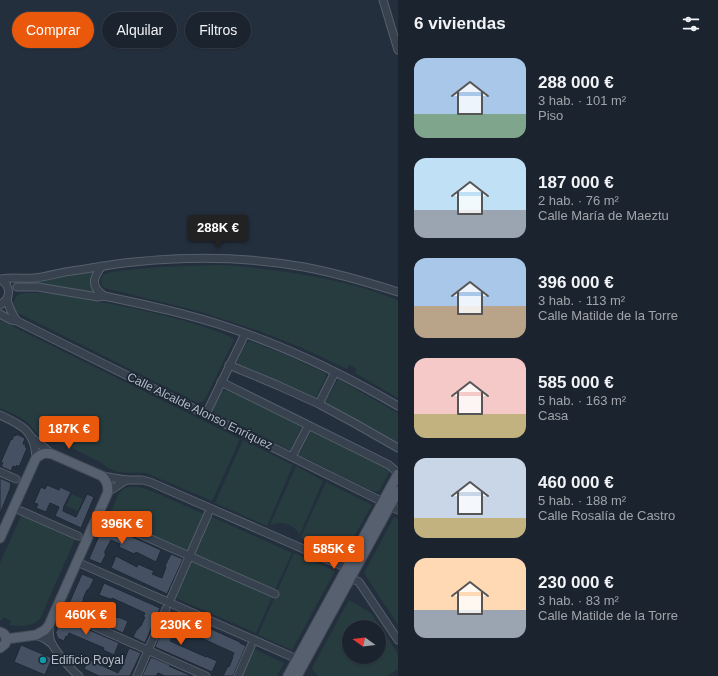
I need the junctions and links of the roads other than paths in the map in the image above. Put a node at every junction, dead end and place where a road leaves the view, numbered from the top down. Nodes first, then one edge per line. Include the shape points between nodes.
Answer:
1 (383, 0) edge
2 (398, 50) edge
3 (102, 266) junction
4 (34, 278) junction
5 (1, 279) edge
6 (17, 287) junction
7 (9, 290) junction
8 (398, 292) edge
9 (104, 296) junction
10 (7, 299) junction
11 (0, 305) edge
12 (0, 314) edge
13 (17, 321) junction
14 (245, 334) junction
15 (229, 365) junction
16 (333, 376) dead end
17 (221, 382) junction
18 (320, 402) dead end
19 (398, 406) edge
20 (206, 414) junction
21 (0, 416) edge
22 (307, 428) dead end
23 (31, 437) junction
24 (398, 448) edge
25 (52, 454) junction
26 (294, 454) dead end
27 (36, 458) junction
28 (0, 472) edge
29 (398, 474) edge
30 (102, 476) junction
31 (16, 479) dead end
32 (126, 480) junction
33 (398, 491) edge
34 (108, 492) junction
35 (390, 506) edge
36 (21, 511) dead end
37 (208, 514) dead end
38 (106, 518) dead end
39 (1, 532) edge
40 (78, 536) dead end
41 (190, 556) junction
42 (77, 562) junction
43 (347, 568) junction
44 (351, 578) junction
45 (275, 594) dead end
46 (171, 598) dead end
47 (166, 610) dead end
48 (64, 613) dead end
49 (49, 625) junction
50 (0, 632) edge
51 (36, 635) junction
52 (6, 639) junction
53 (398, 640) edge
54 (52, 644) junction
55 (251, 646) dead end
56 (1, 650) edge
57 (148, 650) junction
58 (297, 659) junction
59 (301, 674) edge
60 (79, 676) edge
61 (137, 676) edge
62 (206, 676) edge
63 (238, 676) edge
64 (288, 676) edge

1 - 2 street
3 - 4 street
3 - 8 street via 188,258 274,262 342,275
3 - 9 street via 94,282 95,287
4 - 5 street
4 - 6 street
5 - 7 street
6 - 7 street
6 - 9 street via 38,287
7 - 10 street
9 - 14 street via 170,310
10 - 11 street
10 - 13 street via 11,314
12 - 13 street, Calle Alcalde Alonso Enríquez
13 - 20 street, Calle Alcalde Alonso Enríquez
14 - 15 street
14 - 19 street via 335,372
15 - 17 street
15 - 24 street via 319,404
16 - 18 street
17 - 20 street
17 - 29 street via 389,465
20 - 35 street, Calle Alcalde Alonso Enríquez
21 - 23 street via 18,424
22 - 26 street
23 - 25 street
23 - 27 street
25 - 27 main road via 41,454
25 - 30 main road
27 - 39 main road
28 - 31 street
29 - 35 main road
30 - 32 street
30 - 34 main road via 106,480
32 - 34 street
32 - 43 street via 150,482
33 - 35 main road
34 - 42 main road
35 - 43 main road
35 - 44 main road
36 - 40 street
37 - 41 street
38 - 41 street
41 - 45 street
41 - 46 street
42 - 49 main road
42 - 58 street
43 - 58 main road
44 - 53 street via 359,582
44 - 59 main road
47 - 57 street
48 - 57 street
49 - 51 main road
49 - 54 street
50 - 52 main road
51 - 52 main road
51 - 54 street
52 - 56 main road
54 - 60 street
55 - 63 street
57 - 61 street
57 - 62 street
58 - 64 main road

